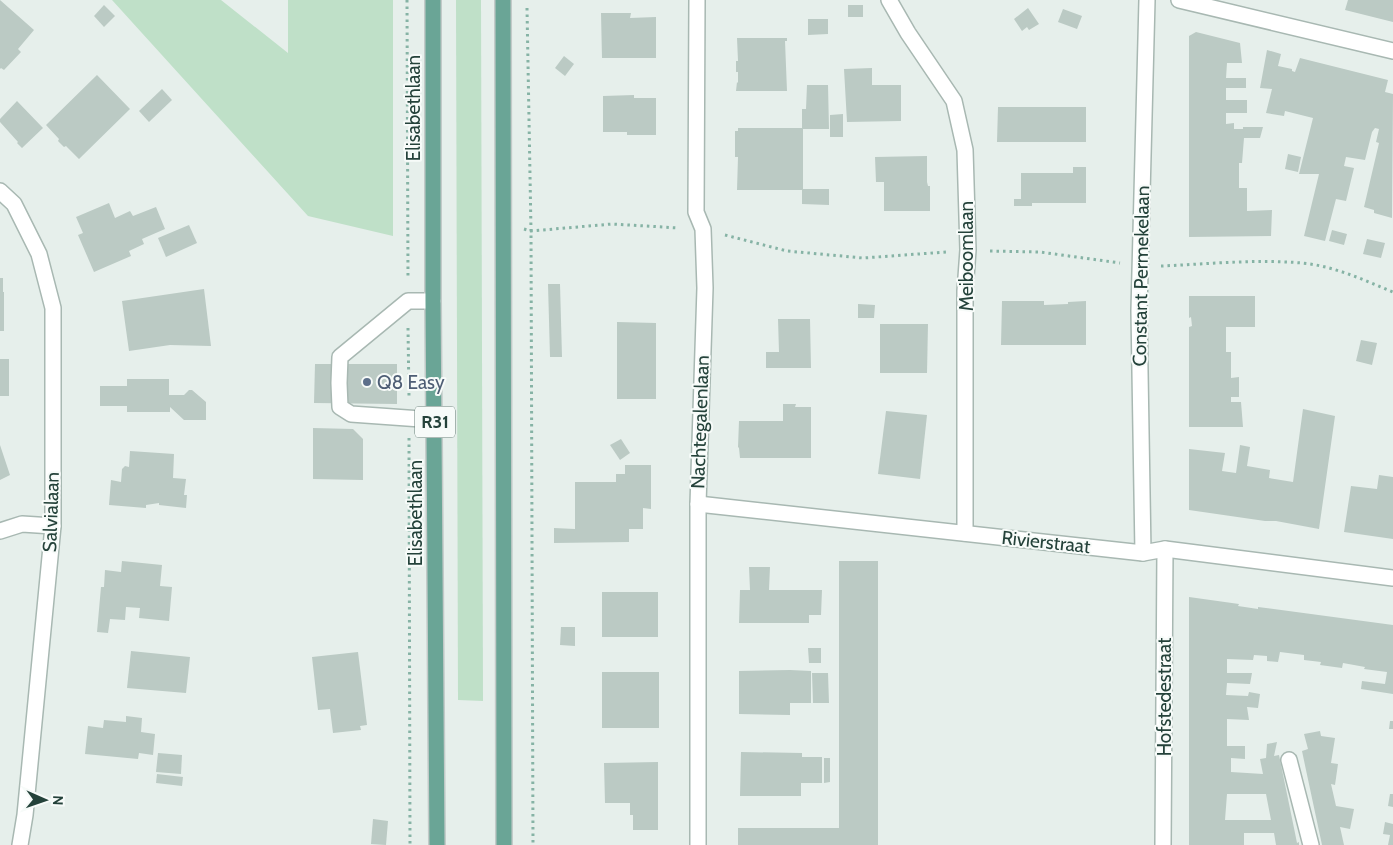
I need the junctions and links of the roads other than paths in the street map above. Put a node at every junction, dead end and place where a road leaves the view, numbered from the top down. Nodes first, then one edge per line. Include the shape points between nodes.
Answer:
1 (433, 0) edge
2 (503, 0) edge
3 (697, 0) edge
4 (889, 0) edge
5 (1147, 0) edge
6 (1179, 0) edge
7 (1393, 51) edge
8 (0, 191) edge
9 (433, 301) junction
10 (435, 420) junction
11 (698, 504) junction
12 (53, 526) junction
13 (0, 531) edge
14 (964, 533) junction
15 (1166, 549) junction
16 (1143, 553) junction
17 (1393, 578) edge
18 (1289, 760) dead end
19 (20, 845) edge
20 (437, 845) edge
21 (504, 845) edge
22 (698, 845) edge
23 (1163, 845) edge
24 (1311, 845) edge

1 - 9 main road, Elisabethlaan / R31
2 - 21 main road
3 - 11 street, Nachtegalenlaan via 696,212 703,230 705,288
4 - 14 street, Meiboomlaan via 954,101 965,150 968,250
5 - 16 street, Constant Permekelaan via 1139,311
6 - 7 street
8 - 12 street, Salvialaan via 14,204 39,254 53,308
9 - 10 main road, Elisabethlaan / R31
9 - 10 street via 408,301 340,358 339,383 340,407 351,414
10 - 20 main road, Elisabethlaan / R31
11 - 14 street, Rivierstraat
11 - 22 street, Nachtegalenlaan
12 - 13 street via 22,524
12 - 19 street, Salvialaan
14 - 16 street, Rivierstraat
15 - 16 street, Rivierstraat
15 - 17 street, Rivierstraat
15 - 23 street, Hofstedestraat
18 - 24 street

